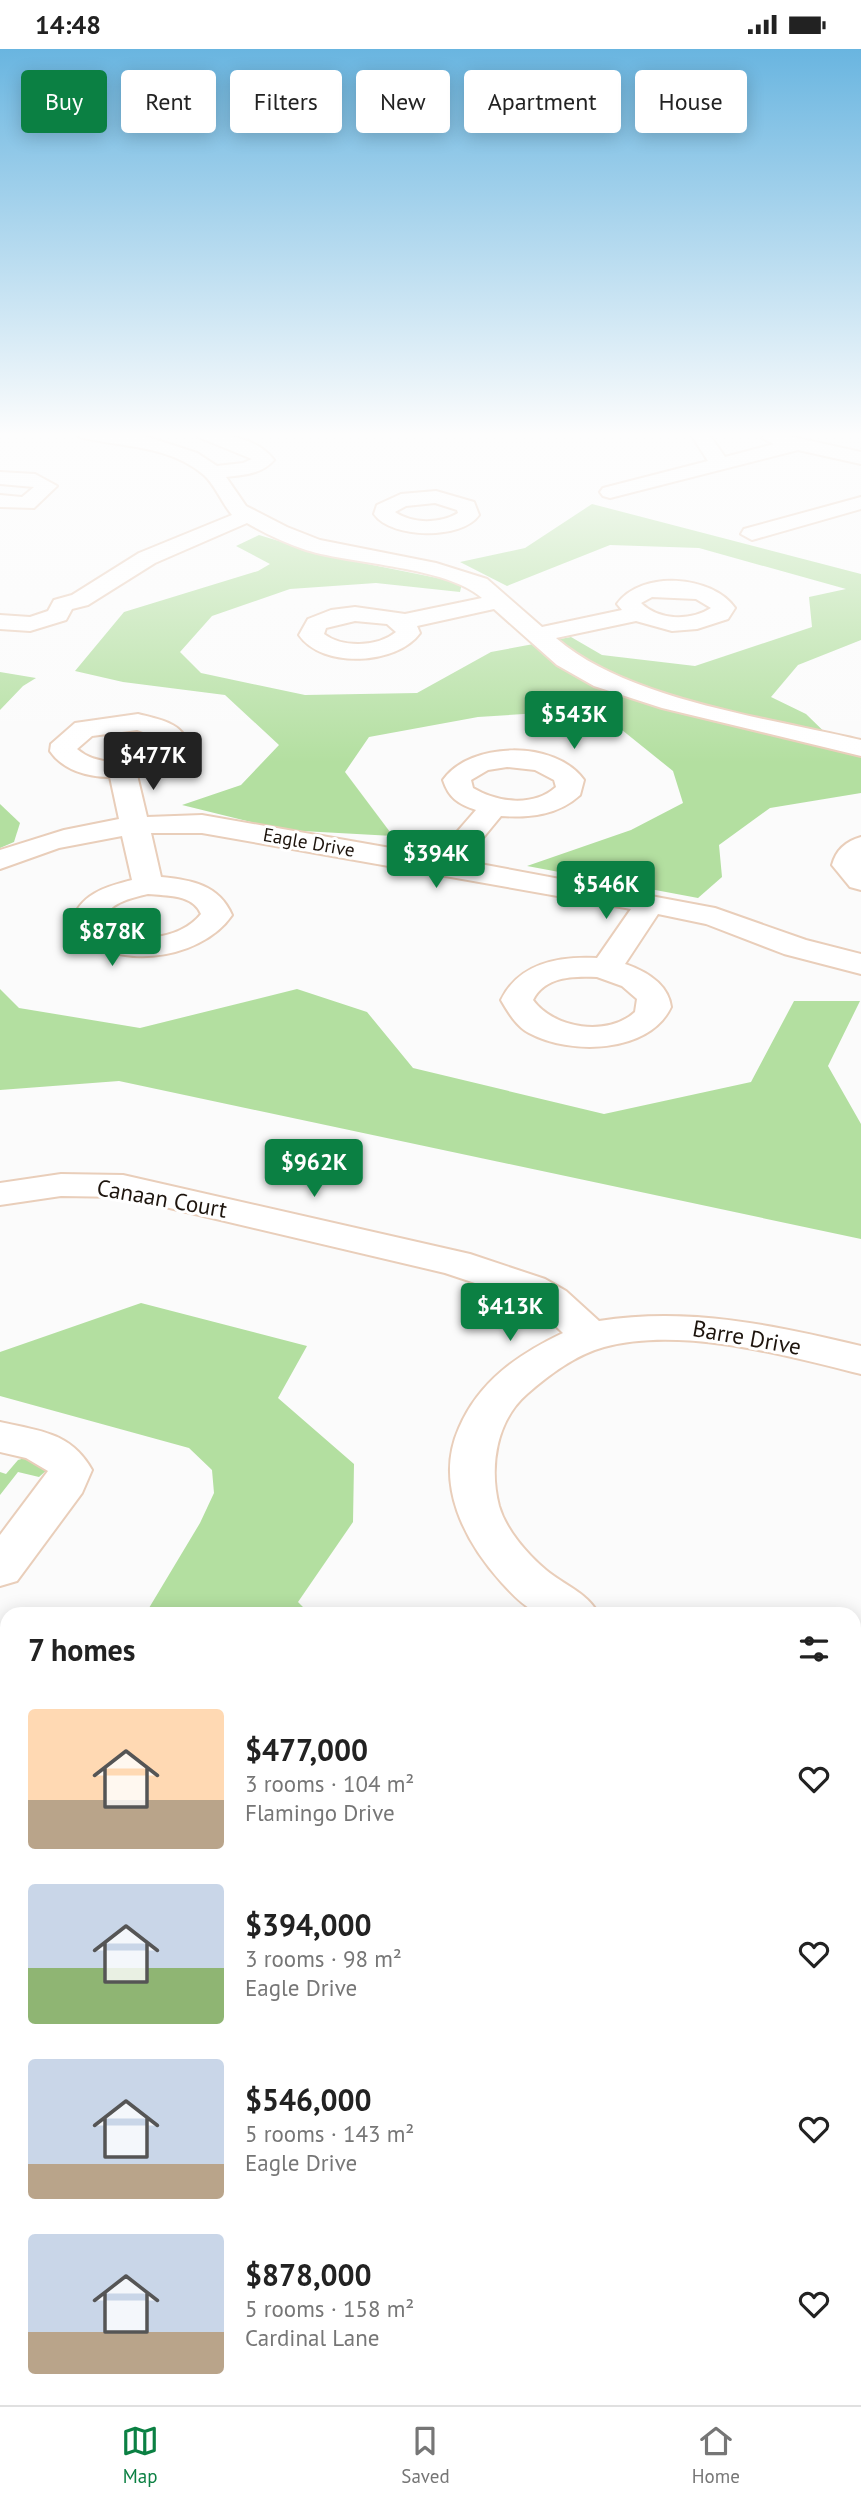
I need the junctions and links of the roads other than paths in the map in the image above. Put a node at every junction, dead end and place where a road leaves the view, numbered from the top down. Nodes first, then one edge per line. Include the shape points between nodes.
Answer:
1 (183, 543) edge
2 (309, 543) edge
3 (374, 543) edge
4 (358, 554) junction
5 (501, 601) junction
6 (0, 605) edge
7 (62, 605) junction
8 (636, 614) dead end
9 (0, 622) edge
10 (403, 622) dead end
11 (538, 635) junction
12 (861, 748) edge
13 (122, 771) dead end
14 (492, 808) dead end
15 (135, 825) junction
16 (861, 846) edge
17 (0, 860) edge
18 (445, 865) junction
19 (861, 881) edge
20 (148, 885) dead end
21 (650, 903) junction
22 (861, 964) edge
23 (606, 968) dead end
24 (0, 1194) edge
25 (591, 1336) junction
26 (861, 1360) edge
27 (0, 1437) edge
28 (0, 1569) edge
29 (565, 1607) edge

1 - 7 street via 148,558 80,600
2 - 4 street
3 - 4 street
4 - 5 street via 462,577 485,587
5 - 10 street
5 - 11 street
6 - 7 street
7 - 9 street via 58,615 41,623
8 - 11 street
11 - 12 street via 578,668 633,692
13 - 15 street
14 - 18 street
15 - 17 street, Eagle Drive via 60,838
15 - 18 street, Eagle Drive via 202,824
15 - 20 street
16 - 19 street via 849,856 847,865
18 - 21 street, Eagle Drive
21 - 22 street, Eagle Drive via 715,917 795,947
21 - 23 street
24 - 25 street, Canaan Court via 61,1185 123,1186 456,1263 531,1288 552,1300
25 - 26 street, Barre Drive via 660,1327 719,1328
25 - 29 street, Barre Drive via 533,1365 507,1388 488,1410 470,1459 472,1496 489,1539 528,1583
27 - 28 street via 55,1453 66,1460 70,1470 66,1482

